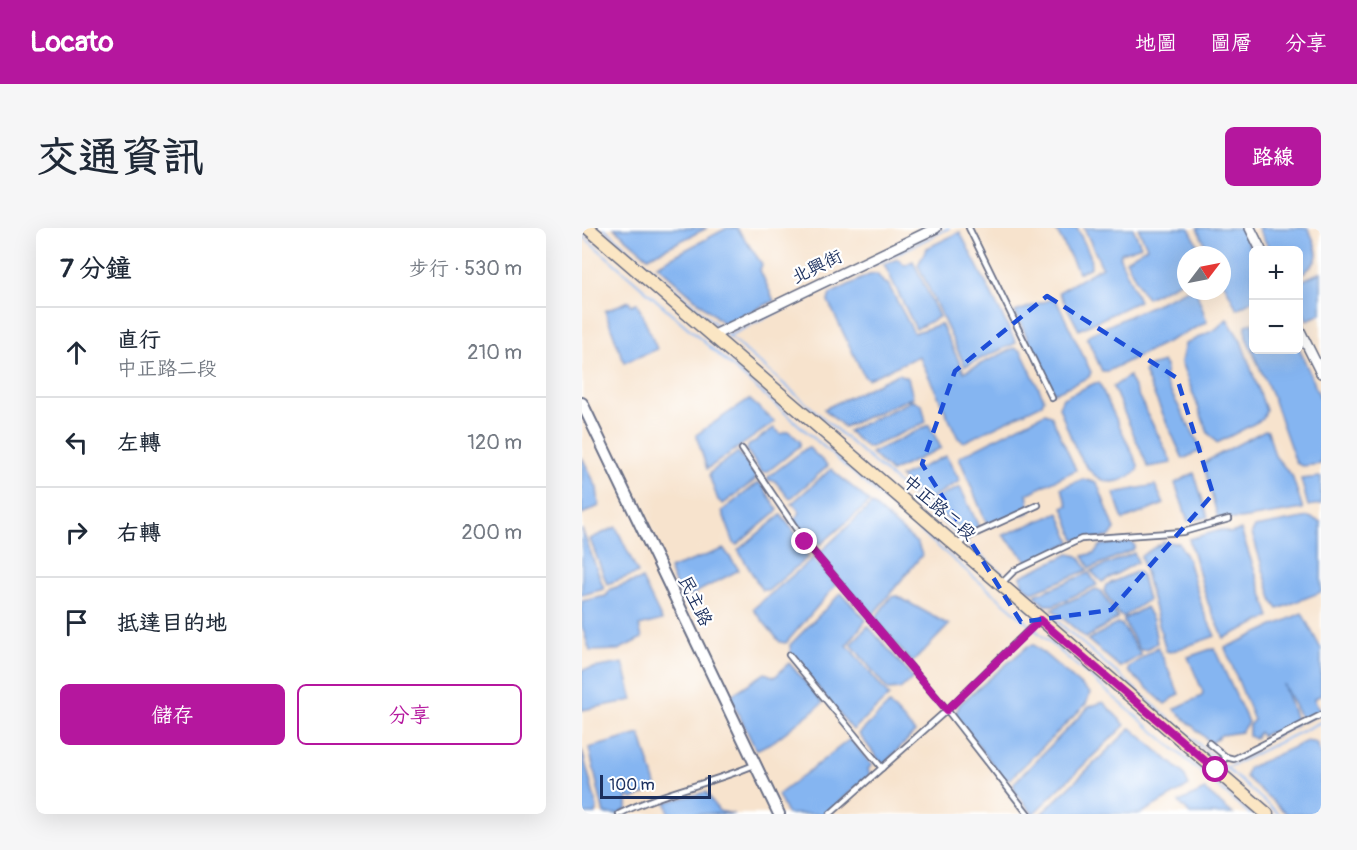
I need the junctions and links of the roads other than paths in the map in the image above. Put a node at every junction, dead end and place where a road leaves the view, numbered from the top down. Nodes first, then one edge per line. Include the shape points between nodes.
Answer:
1 (588, 228) edge
2 (936, 228) edge
3 (969, 228) edge
4 (1250, 228) edge
5 (1259, 246) edge
6 (1303, 335) edge
7 (712, 336) junction
8 (1321, 373) edge
9 (1052, 398) dead end
10 (582, 403) edge
11 (741, 449) dead end
12 (1038, 505) dead end
13 (1229, 519) dead end
14 (956, 546) junction
15 (1000, 585) junction
16 (1040, 620) junction
17 (789, 655) dead end
18 (947, 710) junction
19 (1321, 715) edge
20 (1209, 743) dead end
21 (1226, 758) junction
22 (755, 764) junction
23 (882, 768) junction
24 (1216, 770) junction
25 (619, 814) edge
26 (779, 814) edge
27 (830, 814) edge
28 (1028, 814) edge
29 (1267, 814) edge

1 - 7 main road, 中正路二段
2 - 7 street, 北興街
3 - 9 lane
4 - 5 street
6 - 8 street
7 - 14 main road, 中正路二段
10 - 22 street, 民主路
11 - 18 lane via 805,542
12 - 14 lane
13 - 15 lane via 1183,532 1081,539 1014,572
14 - 15 main road, 中正路二段
15 - 16 main road, 中正路二段
16 - 18 lane
16 - 24 main road, 中正路二段
17 - 23 lane
18 - 23 lane
18 - 28 lane
19 - 21 lane via 1234,759
20 - 21 lane
21 - 24 lane
22 - 25 lane
22 - 26 street, 民主路
23 - 27 lane
24 - 29 main road, 中正路二段

